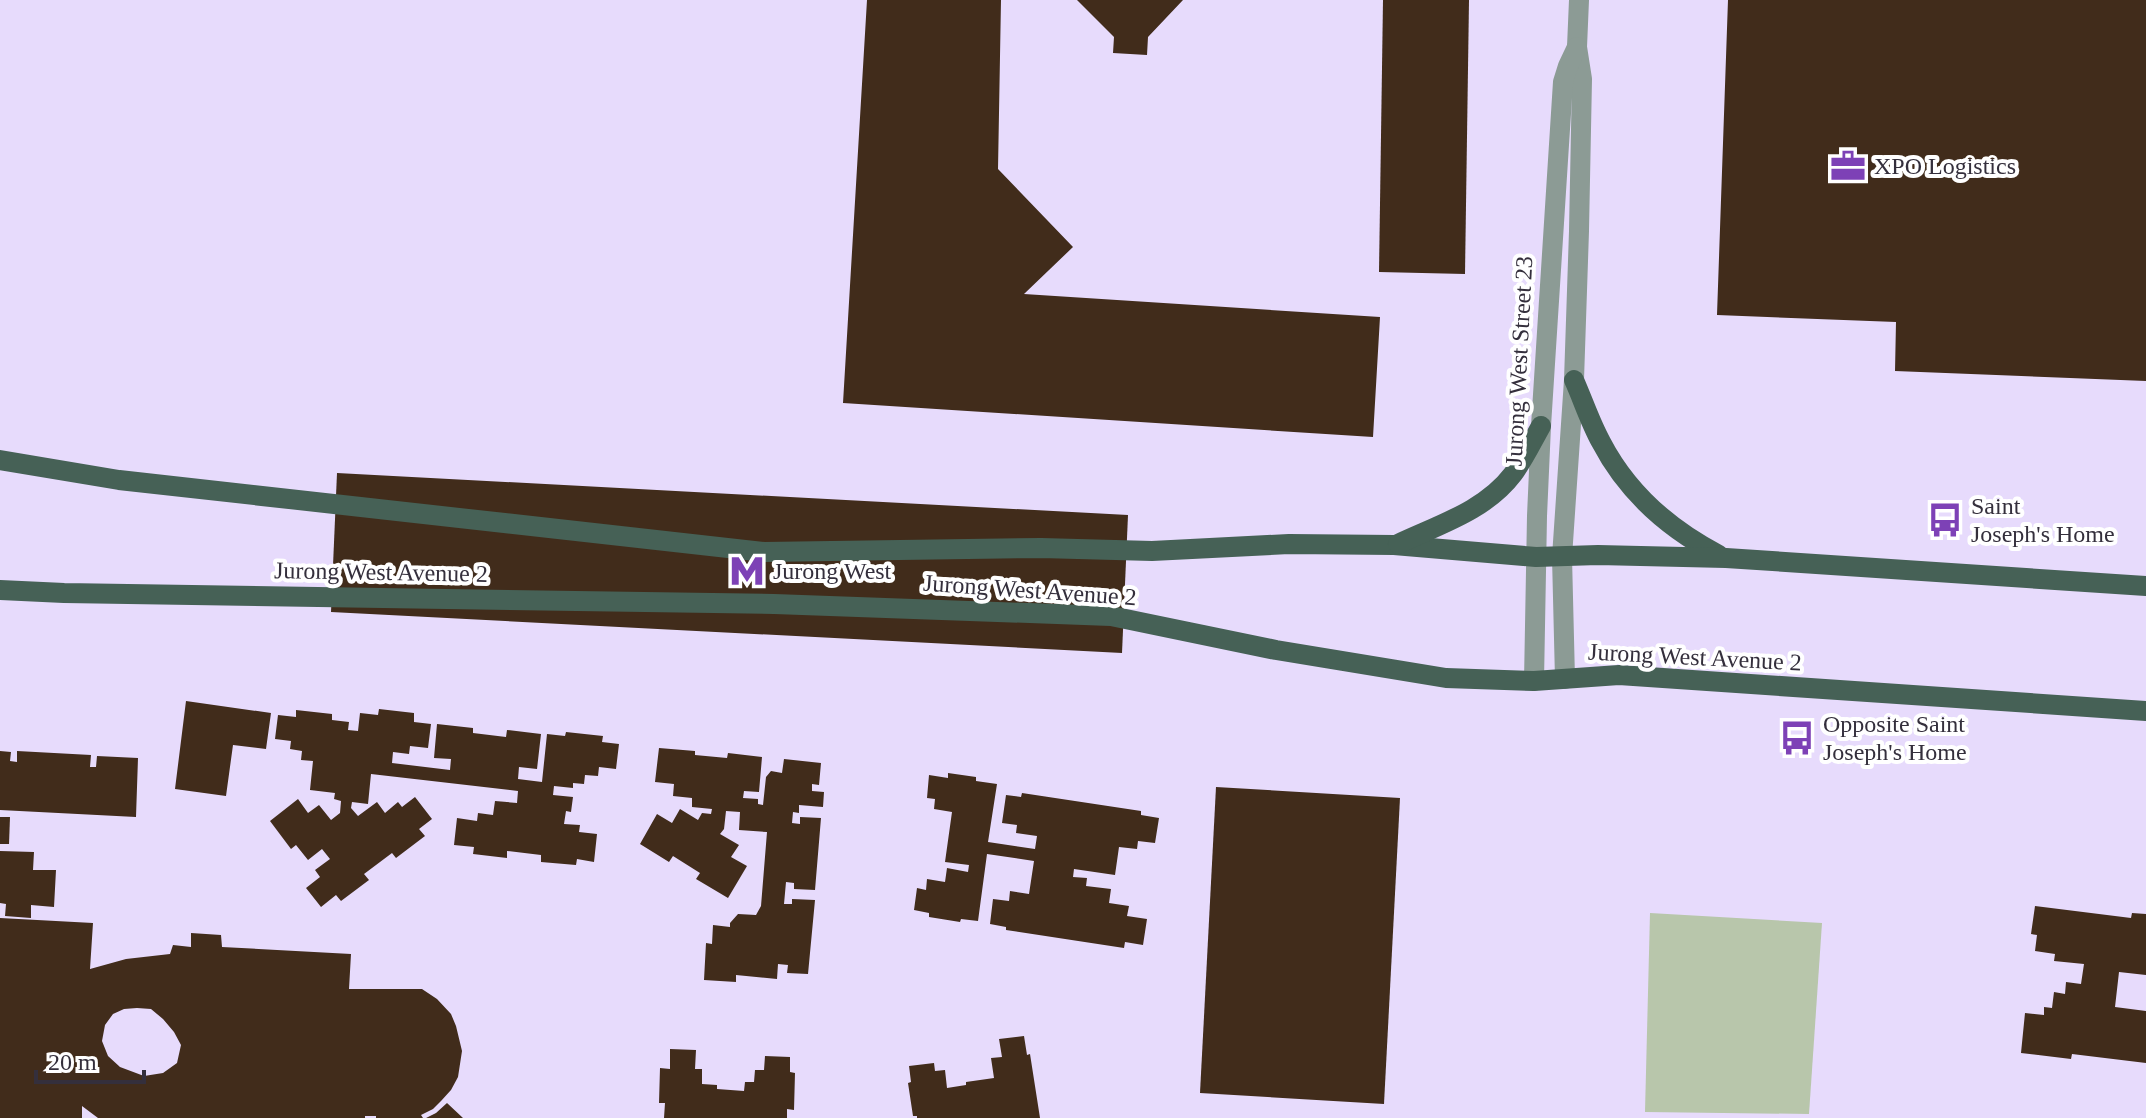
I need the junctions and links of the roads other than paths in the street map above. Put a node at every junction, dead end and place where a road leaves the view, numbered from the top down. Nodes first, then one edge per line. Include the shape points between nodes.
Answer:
1 (1579, 0) edge
2 (1577, 47) junction
3 (1574, 380) junction
4 (1541, 426) junction
5 (0, 460) edge
6 (1394, 545) junction
7 (1536, 557) junction
8 (1562, 557) junction
9 (1726, 558) junction
10 (2146, 586) edge
11 (0, 590) edge
12 (1565, 679) junction
13 (1534, 681) junction
14 (2146, 711) edge

1 - 2 street, Jurong West Street 23
2 - 3 street, Jurong West Street 23 via 1582,79
2 - 4 street, Jurong West Street 23 via 1563,82
3 - 8 street, Jurong West Street 23
3 - 9 main road via 1601,443 1637,495 1690,540
4 - 6 main road via 1524,459 1497,491 1463,514
4 - 7 street, Jurong West Street 23
5 - 6 main road, Jurong West Avenue 2 via 119,480 764,552
6 - 7 main road, Jurong West Avenue 2
7 - 8 main road, Jurong West Avenue 2
7 - 13 street, Jurong West Street 23
8 - 9 main road, Jurong West Avenue 2
8 - 12 street, Jurong West Street 23
9 - 10 main road, Jurong West Avenue 2
11 - 13 main road, Jurong West Avenue 2 via 774,604 1111,616 1446,678
12 - 13 main road, Jurong West Avenue 2
12 - 14 main road, Jurong West Avenue 2 via 1619,675

